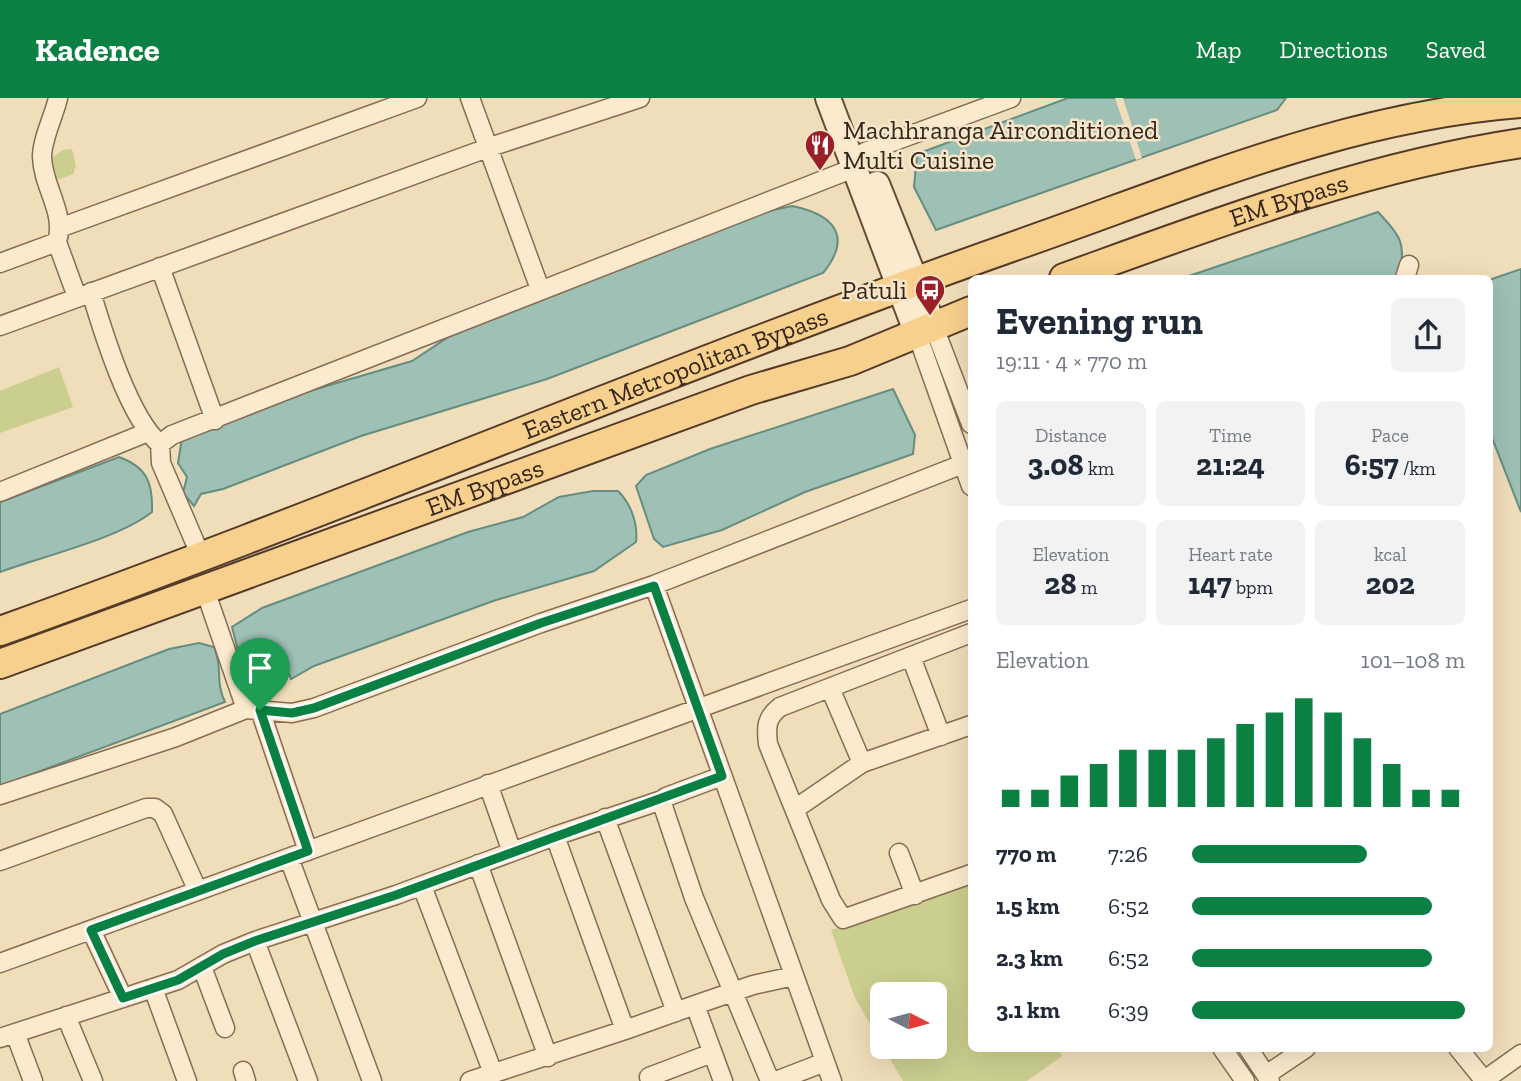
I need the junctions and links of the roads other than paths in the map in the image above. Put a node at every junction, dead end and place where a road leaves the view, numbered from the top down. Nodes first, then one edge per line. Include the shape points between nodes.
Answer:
1 (58, 98) edge
2 (470, 98) edge
3 (640, 98) edge
4 (828, 98) edge
5 (846, 98) edge
6 (1011, 98) edge
7 (411, 99) edge
8 (1521, 103) edge
9 (1521, 144) edge
10 (489, 148) junction
11 (859, 160) junction
12 (60, 234) junction
13 (0, 263) edge
14 (160, 267) junction
15 (1071, 275) edge
16 (907, 284) junction
17 (540, 289) junction
18 (84, 294) junction
19 (968, 313) edge
20 (0, 326) edge
21 (925, 330) junction
22 (968, 418) edge
23 (215, 420) junction
24 (154, 438) junction
25 (963, 464) junction
26 (968, 476) edge
27 (0, 492) edge
28 (202, 559) junction
29 (654, 586) junction
30 (205, 590) junction
31 (968, 610) edge
32 (0, 631) edge
33 (968, 635) edge
34 (911, 657) junction
35 (0, 664) edge
36 (830, 688) junction
37 (698, 708) junction
38 (253, 710) junction
39 (968, 726) edge
40 (941, 736) junction
41 (862, 764) junction
42 (722, 776) junction
43 (488, 784) junction
44 (0, 795) edge
45 (662, 800) junction
46 (795, 810) junction
47 (605, 818) junction
48 (555, 836) junction
49 (308, 851) junction
50 (512, 852) junction
51 (899, 853) dead end
52 (289, 858) junction
53 (0, 861) edge
54 (478, 864) junction
55 (968, 875) edge
56 (422, 886) junction
57 (197, 889) junction
58 (915, 895) junction
59 (312, 923) junction
60 (91, 930) junction
61 (255, 941) junction
62 (0, 963) edge
63 (202, 967) junction
64 (794, 976) junction
65 (153, 988) junction
66 (731, 993) junction
67 (123, 998) junction
68 (695, 1005) junction
69 (676, 1012) junction
70 (66, 1016) junction
71 (225, 1028) dead end
72 (625, 1030) junction
73 (7, 1035) edge
74 (1225, 1052) edge
75 (1251, 1052) edge
76 (1301, 1052) edge
77 (1461, 1052) edge
78 (712, 1053) junction
79 (1521, 1054) edge
80 (548, 1057) junction
81 (825, 1062) junction
82 (494, 1073) junction
83 (649, 1077) dead end
84 (1268, 1078) edge
85 (33, 1081) edge
86 (93, 1081) edge
87 (187, 1081) edge
88 (308, 1081) edge
89 (372, 1081) edge
90 (470, 1081) edge
91 (723, 1081) edge
92 (770, 1081) edge
93 (776, 1081) edge
94 (832, 1081) edge
95 (1245, 1081) edge
96 (1483, 1081) edge

1 - 12 street via 42,153
2 - 10 street
3 - 10 street
4 - 11 main road
5 - 11 main road
6 - 11 street
7 - 12 street
8 - 16 main road, Eastern Metropolitan Bypass via 1456,109 1356,130 1197,180
9 - 15 main road, EM Bypass via 1455,153 1362,177
10 - 14 street
10 - 17 street
11 - 16 main road
11 - 17 street
12 - 13 street
12 - 18 street
14 - 18 street
14 - 23 street
16 - 21 main road
16 - 28 main road, Eastern Metropolitan Bypass
17 - 23 street
18 - 20 street
18 - 24 street
19 - 21 main road, EM Bypass
21 - 22 street
21 - 25 street
21 - 30 main road, EM Bypass via 850,361 751,390
23 - 24 street
24 - 27 street
24 - 28 street
25 - 26 street
25 - 29 street
28 - 32 main road, Eastern Metropolitan Bypass
29 - 37 street
29 - 38 street via 314,708 292,713
30 - 35 main road, EM Bypass
30 - 38 street
31 - 37 street
33 - 34 street
34 - 36 street
34 - 40 street
36 - 41 street
36 - 46 street via 780,706 770,714 766,727 768,744
37 - 42 street
37 - 43 street
38 - 44 street
38 - 49 street
39 - 40 street
40 - 41 street
41 - 46 street
42 - 45 street
42 - 64 street
43 - 49 street
43 - 50 street
45 - 47 street
45 - 66 street
46 - 58 street via 843,919
47 - 48 street
47 - 69 street
48 - 50 street
48 - 72 street
49 - 52 street
50 - 54 street
51 - 58 street
52 - 57 street
52 - 59 street
53 - 57 street via 155,808 163,814
54 - 56 street
54 - 80 street
55 - 58 street
56 - 59 street
56 - 82 street
57 - 60 street
59 - 61 street
59 - 89 street
60 - 62 street
60 - 67 street
61 - 63 street
61 - 88 street
63 - 65 street
63 - 71 street
64 - 66 street
64 - 81 street
65 - 67 street
65 - 87 street
66 - 68 street
66 - 92 street
67 - 70 street
68 - 69 street
68 - 78 street
69 - 72 street
70 - 73 street
70 - 86 street
72 - 80 street
73 - 85 street
74 - 95 street
75 - 84 street
76 - 84 street
77 - 96 street
78 - 83 street
78 - 91 street
79 - 96 street
80 - 82 street
81 - 93 street
81 - 94 street
82 - 90 street

